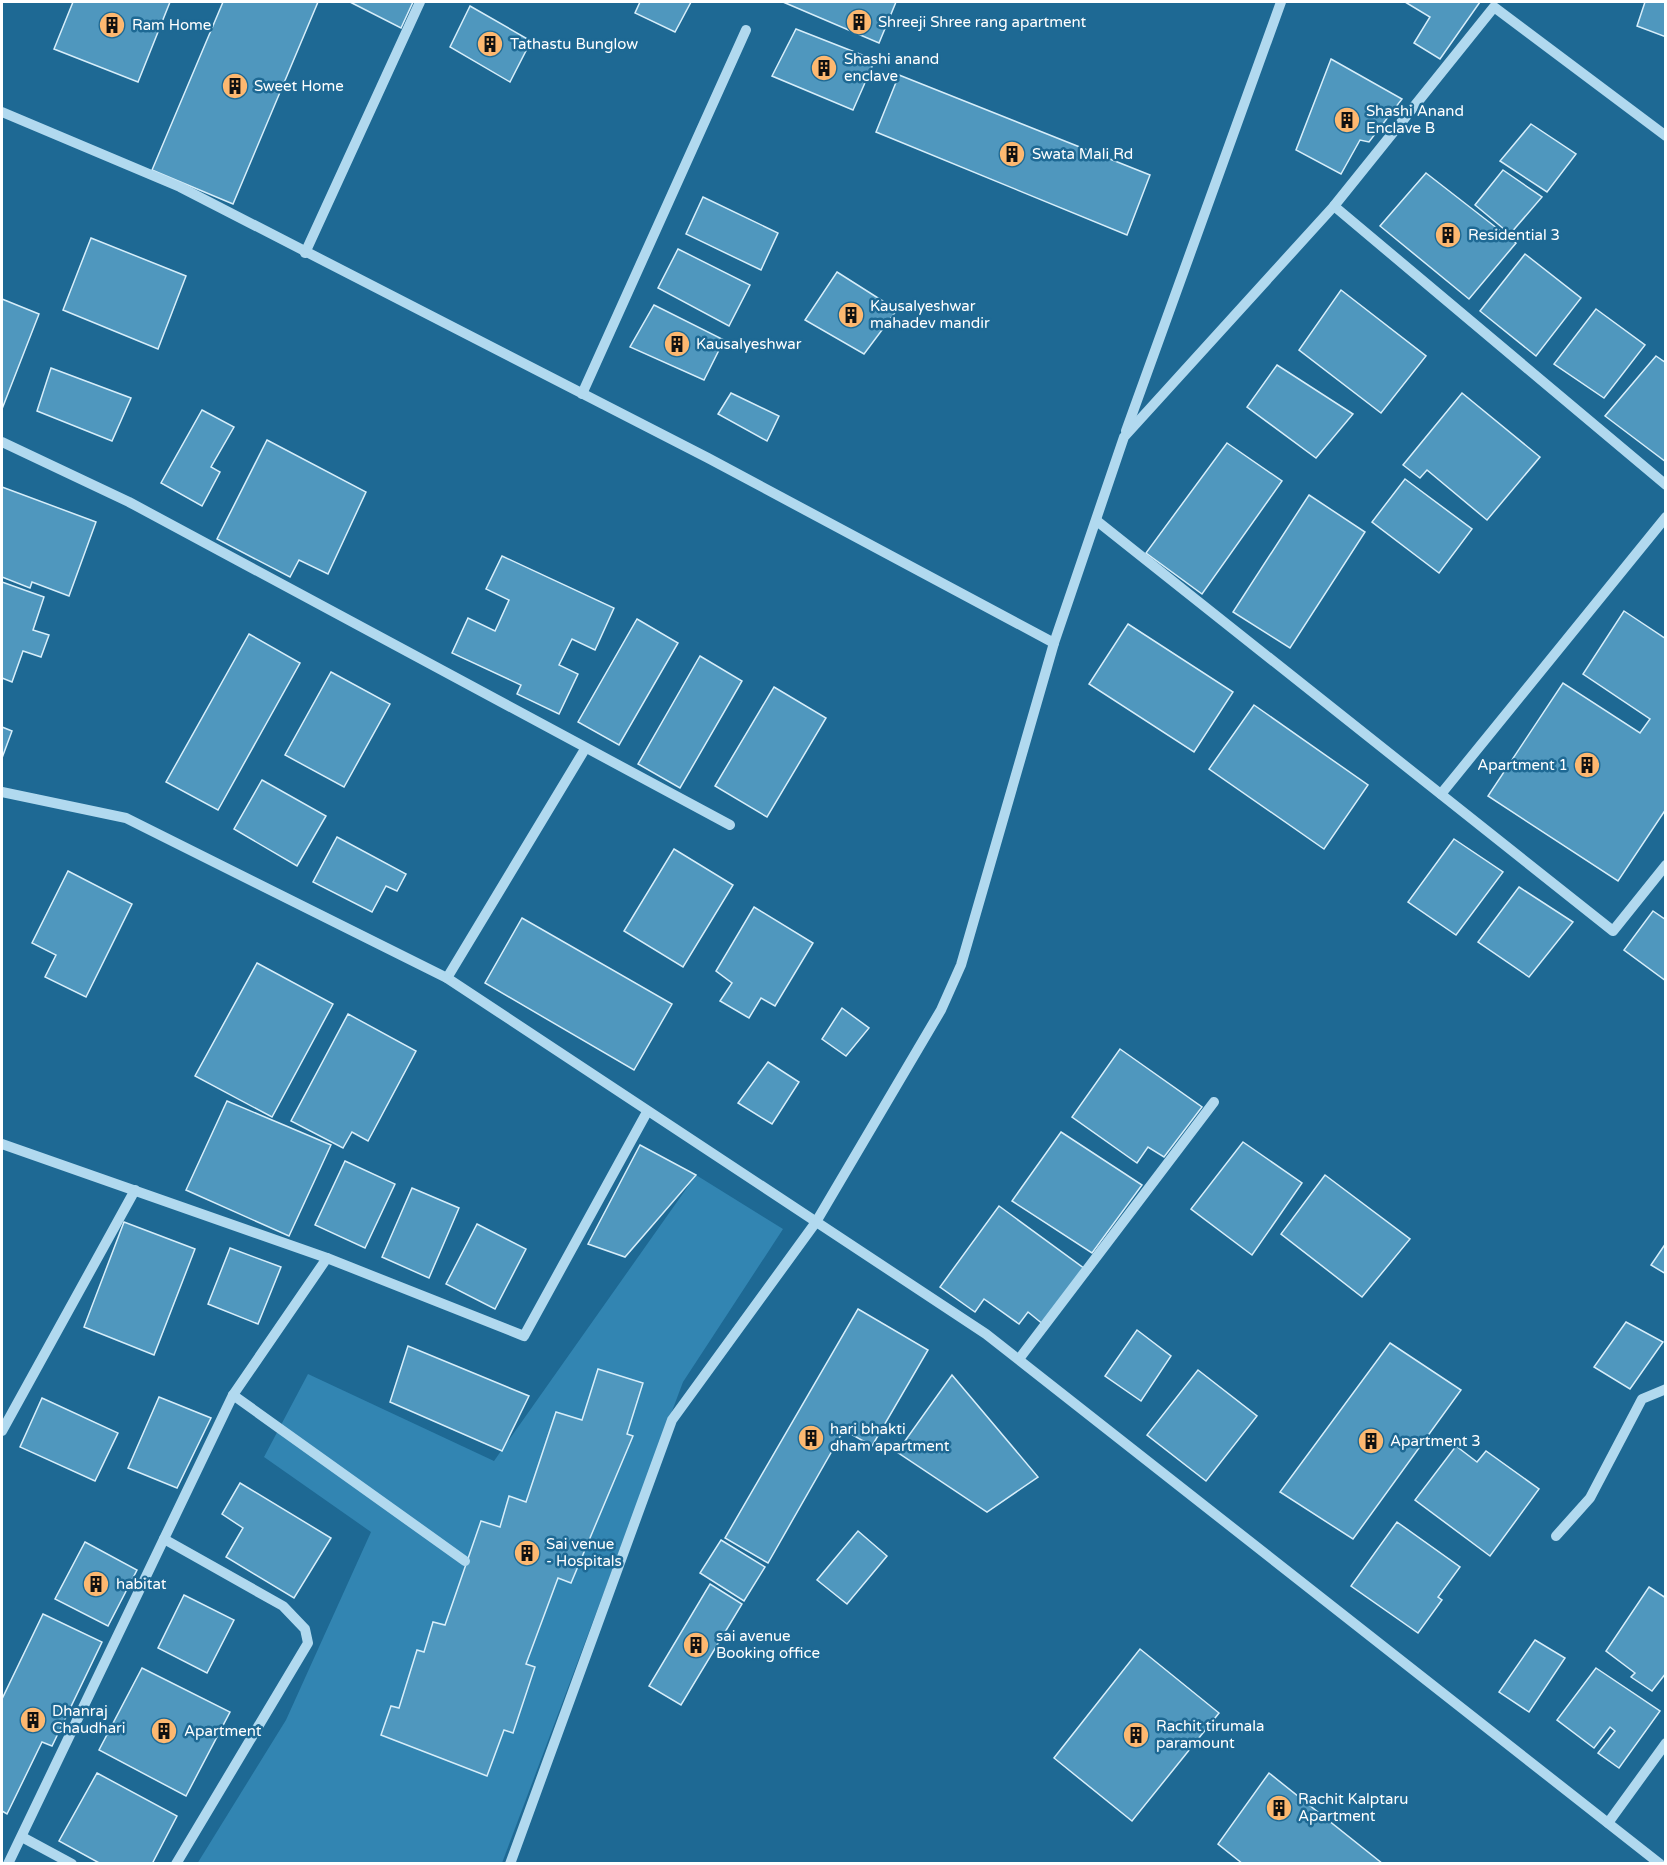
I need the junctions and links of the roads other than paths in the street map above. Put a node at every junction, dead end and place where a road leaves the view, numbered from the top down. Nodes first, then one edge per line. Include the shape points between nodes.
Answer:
1 (420, 2) edge
2 (1281, 2) edge
3 (1496, 4) edge
4 (746, 30) dead end
5 (2, 112) edge
6 (1665, 136) edge
7 (1334, 206) junction
8 (305, 253) junction
9 (582, 394) junction
10 (1124, 437) junction
11 (2, 442) edge
12 (1665, 485) edge
13 (1665, 517) edge
14 (1097, 520) junction
15 (1053, 643) junction
16 (585, 749) junction
17 (2, 792) edge
18 (1441, 794) junction
19 (730, 825) dead end
20 (1665, 865) edge
21 (447, 978) junction
22 (1214, 1102) dead end
23 (647, 1112) junction
24 (2, 1144) edge
25 (135, 1190) junction
26 (816, 1222) junction
27 (327, 1258) junction
28 (1019, 1359) junction
29 (1665, 1389) edge
30 (233, 1395) junction
31 (2, 1431) edge
32 (1556, 1536) dead end
33 (164, 1539) junction
34 (465, 1561) dead end
35 (1665, 1743) edge
36 (1608, 1822) junction
37 (22, 1837) junction
38 (8, 1863) edge
39 (72, 1863) edge
40 (176, 1863) edge
41 (510, 1863) edge
42 (1660, 1863) edge

1 - 8 street
2 - 10 street
3 - 6 street
3 - 7 street
4 - 9 street
5 - 8 street via 180,187
7 - 10 street
7 - 12 street
8 - 9 street
9 - 15 street
10 - 14 street
11 - 16 street via 129,502
13 - 18 street
14 - 15 street
14 - 18 street
15 - 26 street via 961,965 941,1010
16 - 19 street
16 - 21 street
17 - 21 street via 126,818
18 - 20 street via 1613,932
21 - 23 street
22 - 28 street
23 - 26 street
23 - 27 street via 524,1336
24 - 25 street
25 - 27 street
25 - 31 street
26 - 28 street
26 - 41 street via 672,1420
27 - 30 street
28 - 36 street
29 - 32 street via 1642,1399 1590,1498
30 - 33 street
30 - 34 street
33 - 37 street
33 - 40 street via 284,1606 305,1629 308,1643
35 - 36 street
36 - 42 street
37 - 38 street
37 - 39 street

